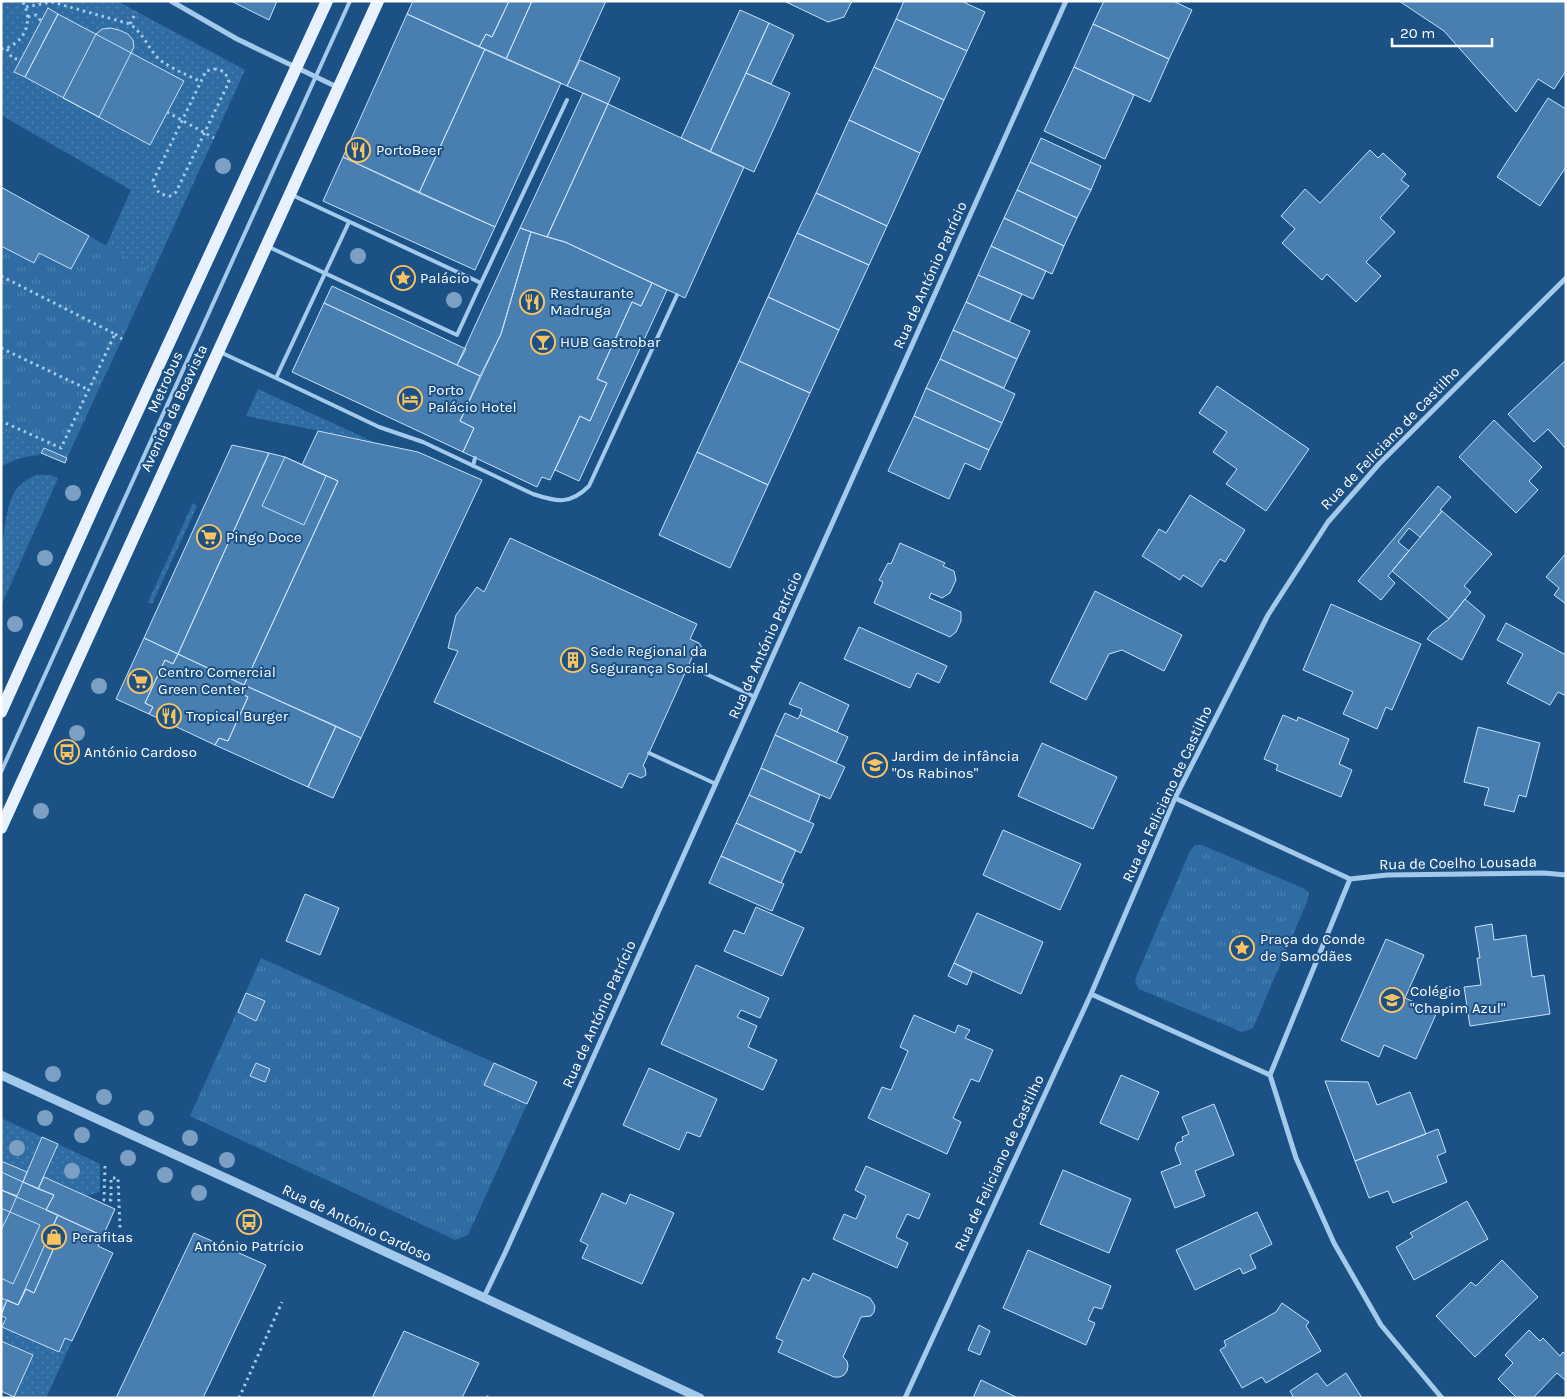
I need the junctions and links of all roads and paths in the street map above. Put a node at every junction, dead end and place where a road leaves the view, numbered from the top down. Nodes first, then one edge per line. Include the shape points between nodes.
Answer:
1 (22, 1) edge
2 (171, 1) edge
3 (327, 1) edge
4 (350, 1) edge
5 (378, 1) edge
6 (1066, 1) edge
7 (26, 6) junction
8 (136, 12) dead end
9 (28, 16) junction
10 (41, 20) dead end
11 (130, 24) junction
12 (1, 49) edge
13 (7, 49) junction
14 (20, 60) dead end
15 (296, 68) junction
16 (316, 77) junction
17 (201, 82) junction
18 (338, 88) junction
19 (568, 100) dead end
20 (168, 112) dead end
21 (182, 120) junction
22 (205, 133) junction
23 (214, 138) dead end
24 (291, 194) junction
25 (349, 222) junction
26 (267, 246) junction
27 (325, 273) junction
28 (1, 276) edge
29 (1566, 278) edge
30 (481, 283) junction
31 (676, 295) dead end
32 (114, 334) junction
33 (122, 338) dead end
34 (1, 348) edge
35 (218, 351) junction
36 (276, 378) junction
37 (88, 390) junction
38 (1, 421) edge
39 (475, 458) dead end
40 (473, 466) junction
41 (689, 666) dead end
42 (755, 697) junction
43 (1, 712) edge
44 (649, 753) dead end
45 (1, 772) edge
46 (716, 784) junction
47 (1175, 798) junction
48 (1, 828) edge
49 (1566, 875) edge
50 (1350, 879) junction
51 (1091, 994) junction
52 (1, 1075) edge
53 (1270, 1075) junction
54 (105, 1166) dead end
55 (120, 1228) dead end
56 (484, 1297) junction
57 (282, 1302) dead end
58 (239, 1398) edge
59 (700, 1398) edge
60 (906, 1398) edge
61 (1442, 1398) edge

1 - 7 path
2 - 15 street
3 - 15 main road
4 - 16 lane, Metrobus
5 - 18 main road, Avenida da Boavista
6 - 42 street, Rua de António Patrício
7 - 9 path
7 - 11 path via 52,2
8 - 11 path
9 - 10 path via 36,15
9 - 13 path via 23,36
11 - 17 path via 140,32 156,57
12 - 13 path
13 - 14 path via 12,58
15 - 16 street
15 - 43 main road
16 - 18 street
16 - 45 lane, Metrobus
17 - 21 path
17 - 22 path via 206,71 214,69 222,70 229,82
18 - 24 main road, Avenida da Boavista
19 - 30 lane
20 - 21 path
21 - 22 path
21 - 22 path via 153,181 162,195 170,196 176,192
22 - 23 path
24 - 25 lane
24 - 26 main road, Avenida da Boavista
25 - 27 lane
25 - 30 lane
26 - 27 lane
26 - 35 main road, Avenida da Boavista
27 - 30 lane via 457,335
27 - 36 lane
28 - 32 path
29 - 47 street, Rua de Feliciano de Castilho via 1379,464 1328,522 1268,615
31 - 40 lane via 589,486 579,496 564,501 548,499
32 - 33 path
32 - 37 path
34 - 37 path
35 - 36 lane
35 - 48 main road, Avenida da Boavista
36 - 40 lane via 379,427 423,442
37 - 38 path via 61,448
39 - 40 lane
41 - 42 lane
42 - 46 street, Rua de António Patrício
44 - 46 lane
46 - 56 street, Rua de António Patrício
47 - 50 street
47 - 51 street, Rua de Feliciano de Castilho
49 - 50 street, Rua de Coelho Lousada via 1387,875
50 - 53 street
51 - 53 street
51 - 60 street, Rua de Feliciano de Castilho
52 - 56 street, Rua de António Cardoso
53 - 61 street via 1296,1158 1334,1243 1381,1325
54 - 55 path via 104,1200 111,1200 111,1178 118,1178
56 - 59 street, Rua de António Cardoso
57 - 58 path

